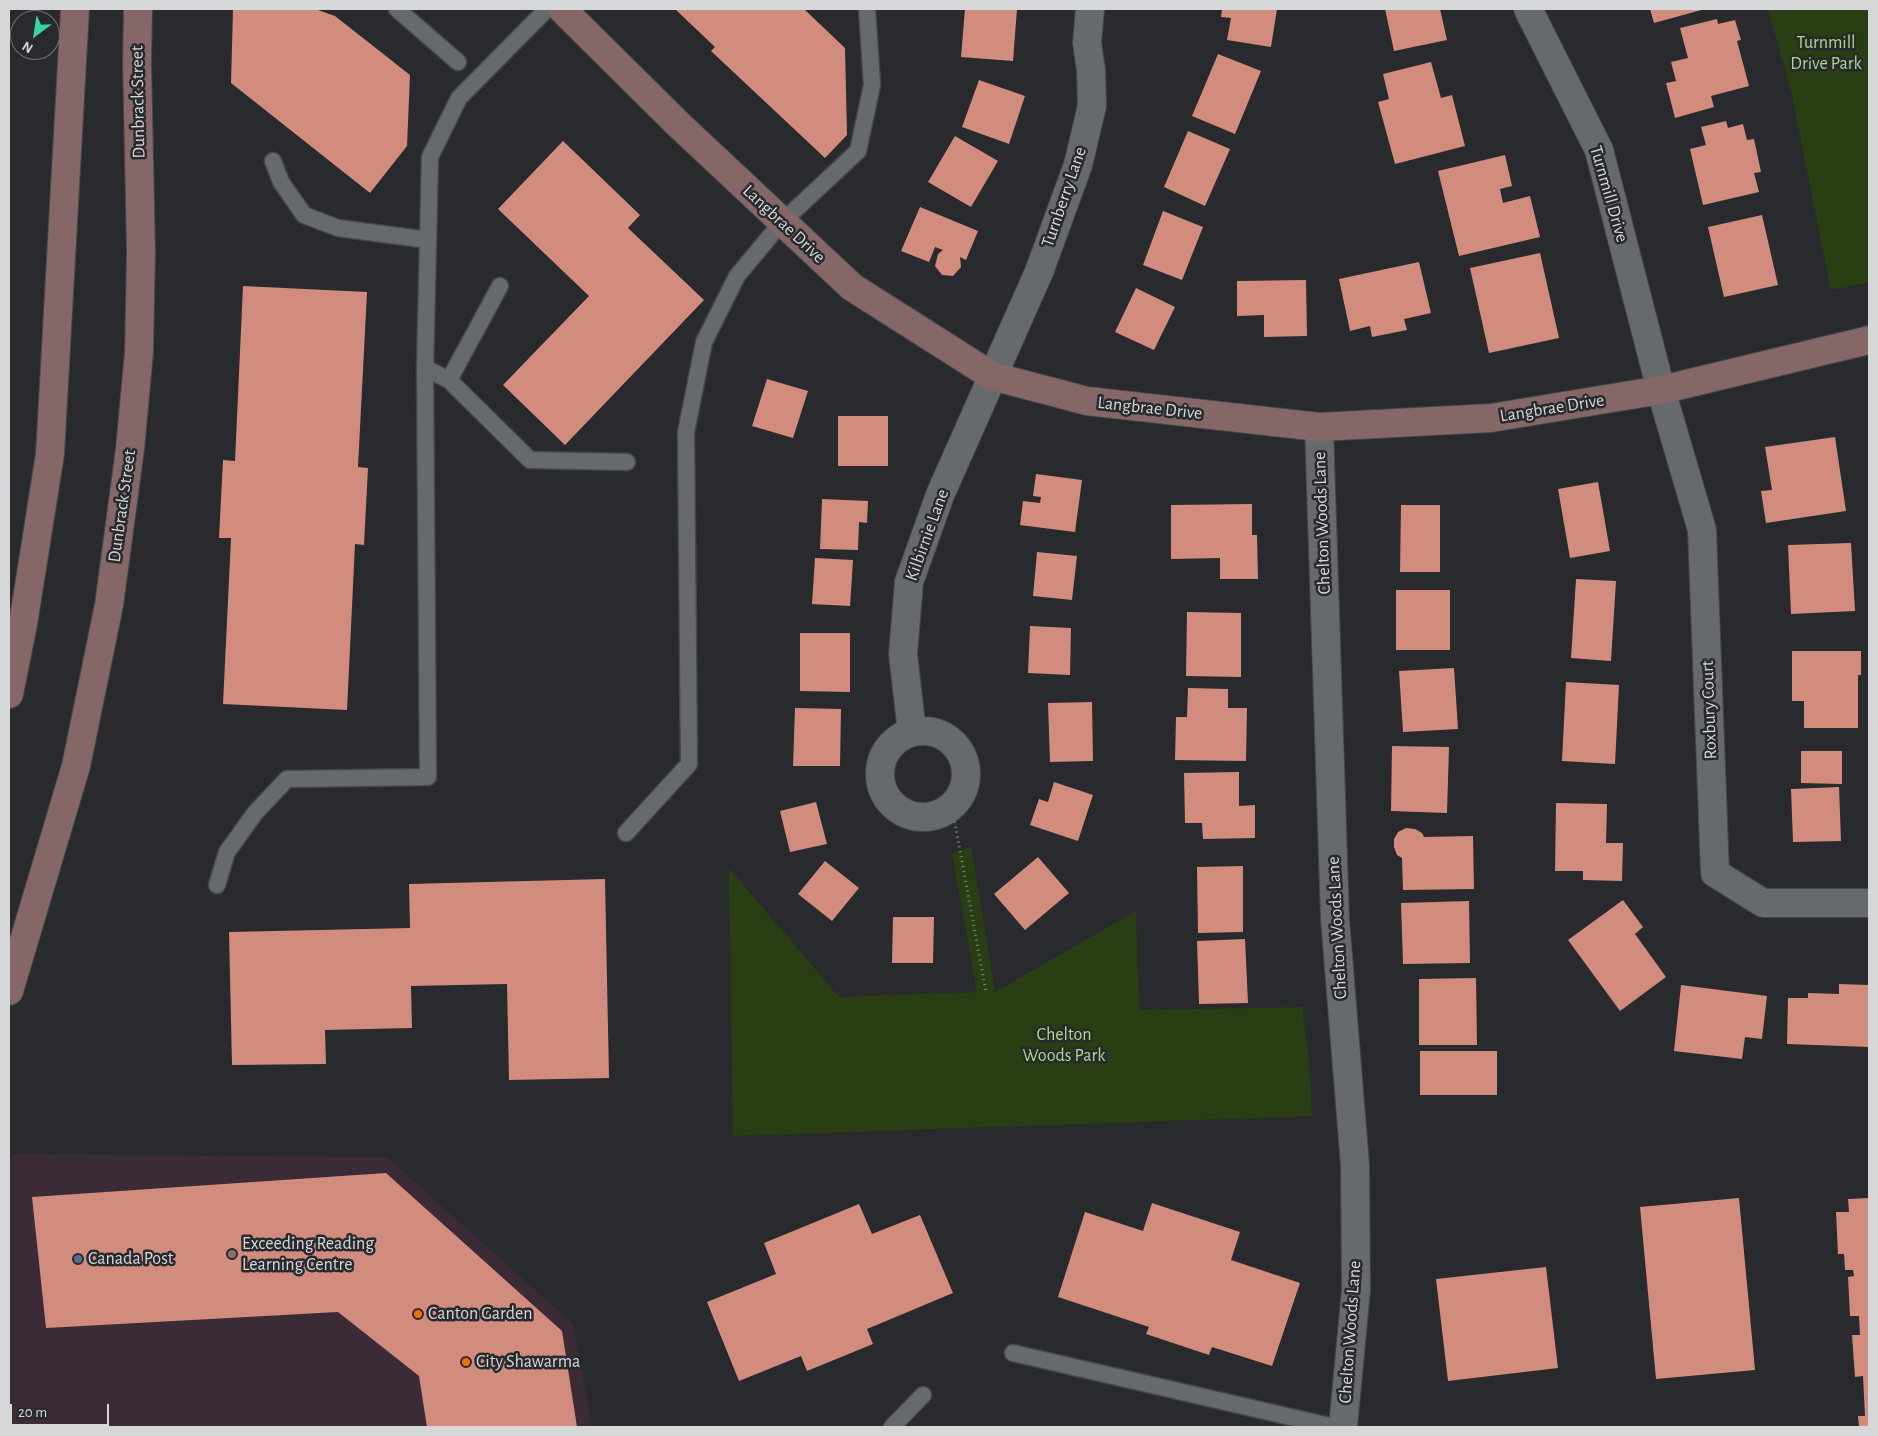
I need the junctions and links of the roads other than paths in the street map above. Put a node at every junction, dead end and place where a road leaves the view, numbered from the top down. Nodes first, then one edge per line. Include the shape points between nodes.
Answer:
1 (75, 9) edge
2 (138, 9) edge
3 (397, 9) edge
4 (547, 9) edge
5 (562, 9) edge
6 (867, 9) edge
7 (1090, 9) edge
8 (1528, 9) edge
9 (458, 62) dead end
10 (273, 160) dead end
11 (782, 222) junction
12 (428, 240) junction
13 (500, 286) dead end
14 (1869, 340) edge
15 (425, 368) junction
16 (992, 376) junction
17 (449, 380) junction
18 (1661, 390) junction
19 (1319, 427) junction
20 (627, 462) dead end
21 (9, 694) edge
22 (912, 732) junction
23 (626, 834) dead end
24 (218, 885) dead end
25 (1869, 903) edge
26 (9, 990) edge
27 (1013, 1353) dead end
28 (923, 1395) dead end
29 (892, 1427) edge
30 (1334, 1427) edge
31 (1343, 1427) edge

1 - 21 main road via 50,454
2 - 26 main road, Dunbrack Street via 139,352 129,459 109,605 76,766
3 - 9 lane
4 - 12 lane via 459,98 430,157
5 - 11 main road, Langbrae Drive
6 - 11 lane via 872,85 858,151
7 - 16 street, Turnberry Lane via 1087,43 1092,106 1078,165 1038,272
8 - 18 street, Turnmill Drive via 1599,150
10 - 12 lane via 280,182 304,215 338,228
11 - 16 main road, Langbrae Drive via 852,287
11 - 23 lane via 737,276 704,342 686,432 689,764
12 - 15 lane
13 - 17 lane
14 - 18 main road, Langbrae Drive
15 - 17 lane
15 - 24 lane via 428,777 287,780 255,813 227,852
16 - 19 main road, Langbrae Drive via 1087,401
16 - 22 street, Kilbirnie Lane via 940,495 908,582 903,654
17 - 20 lane via 530,460
18 - 19 main road, Langbrae Drive via 1491,418
18 - 25 street, Roxbury Court via 1702,530 1715,872 1763,903
19 - 31 street, Chelton Woods Lane via 1335,919 1355,1166 1356,1290
22 - 22 street via 927,731 953,742 962,753 966,768 961,796 952,807 925,818 910,816 897,809 881,786 882,759 899,738
27 - 30 lane
28 - 29 lane

